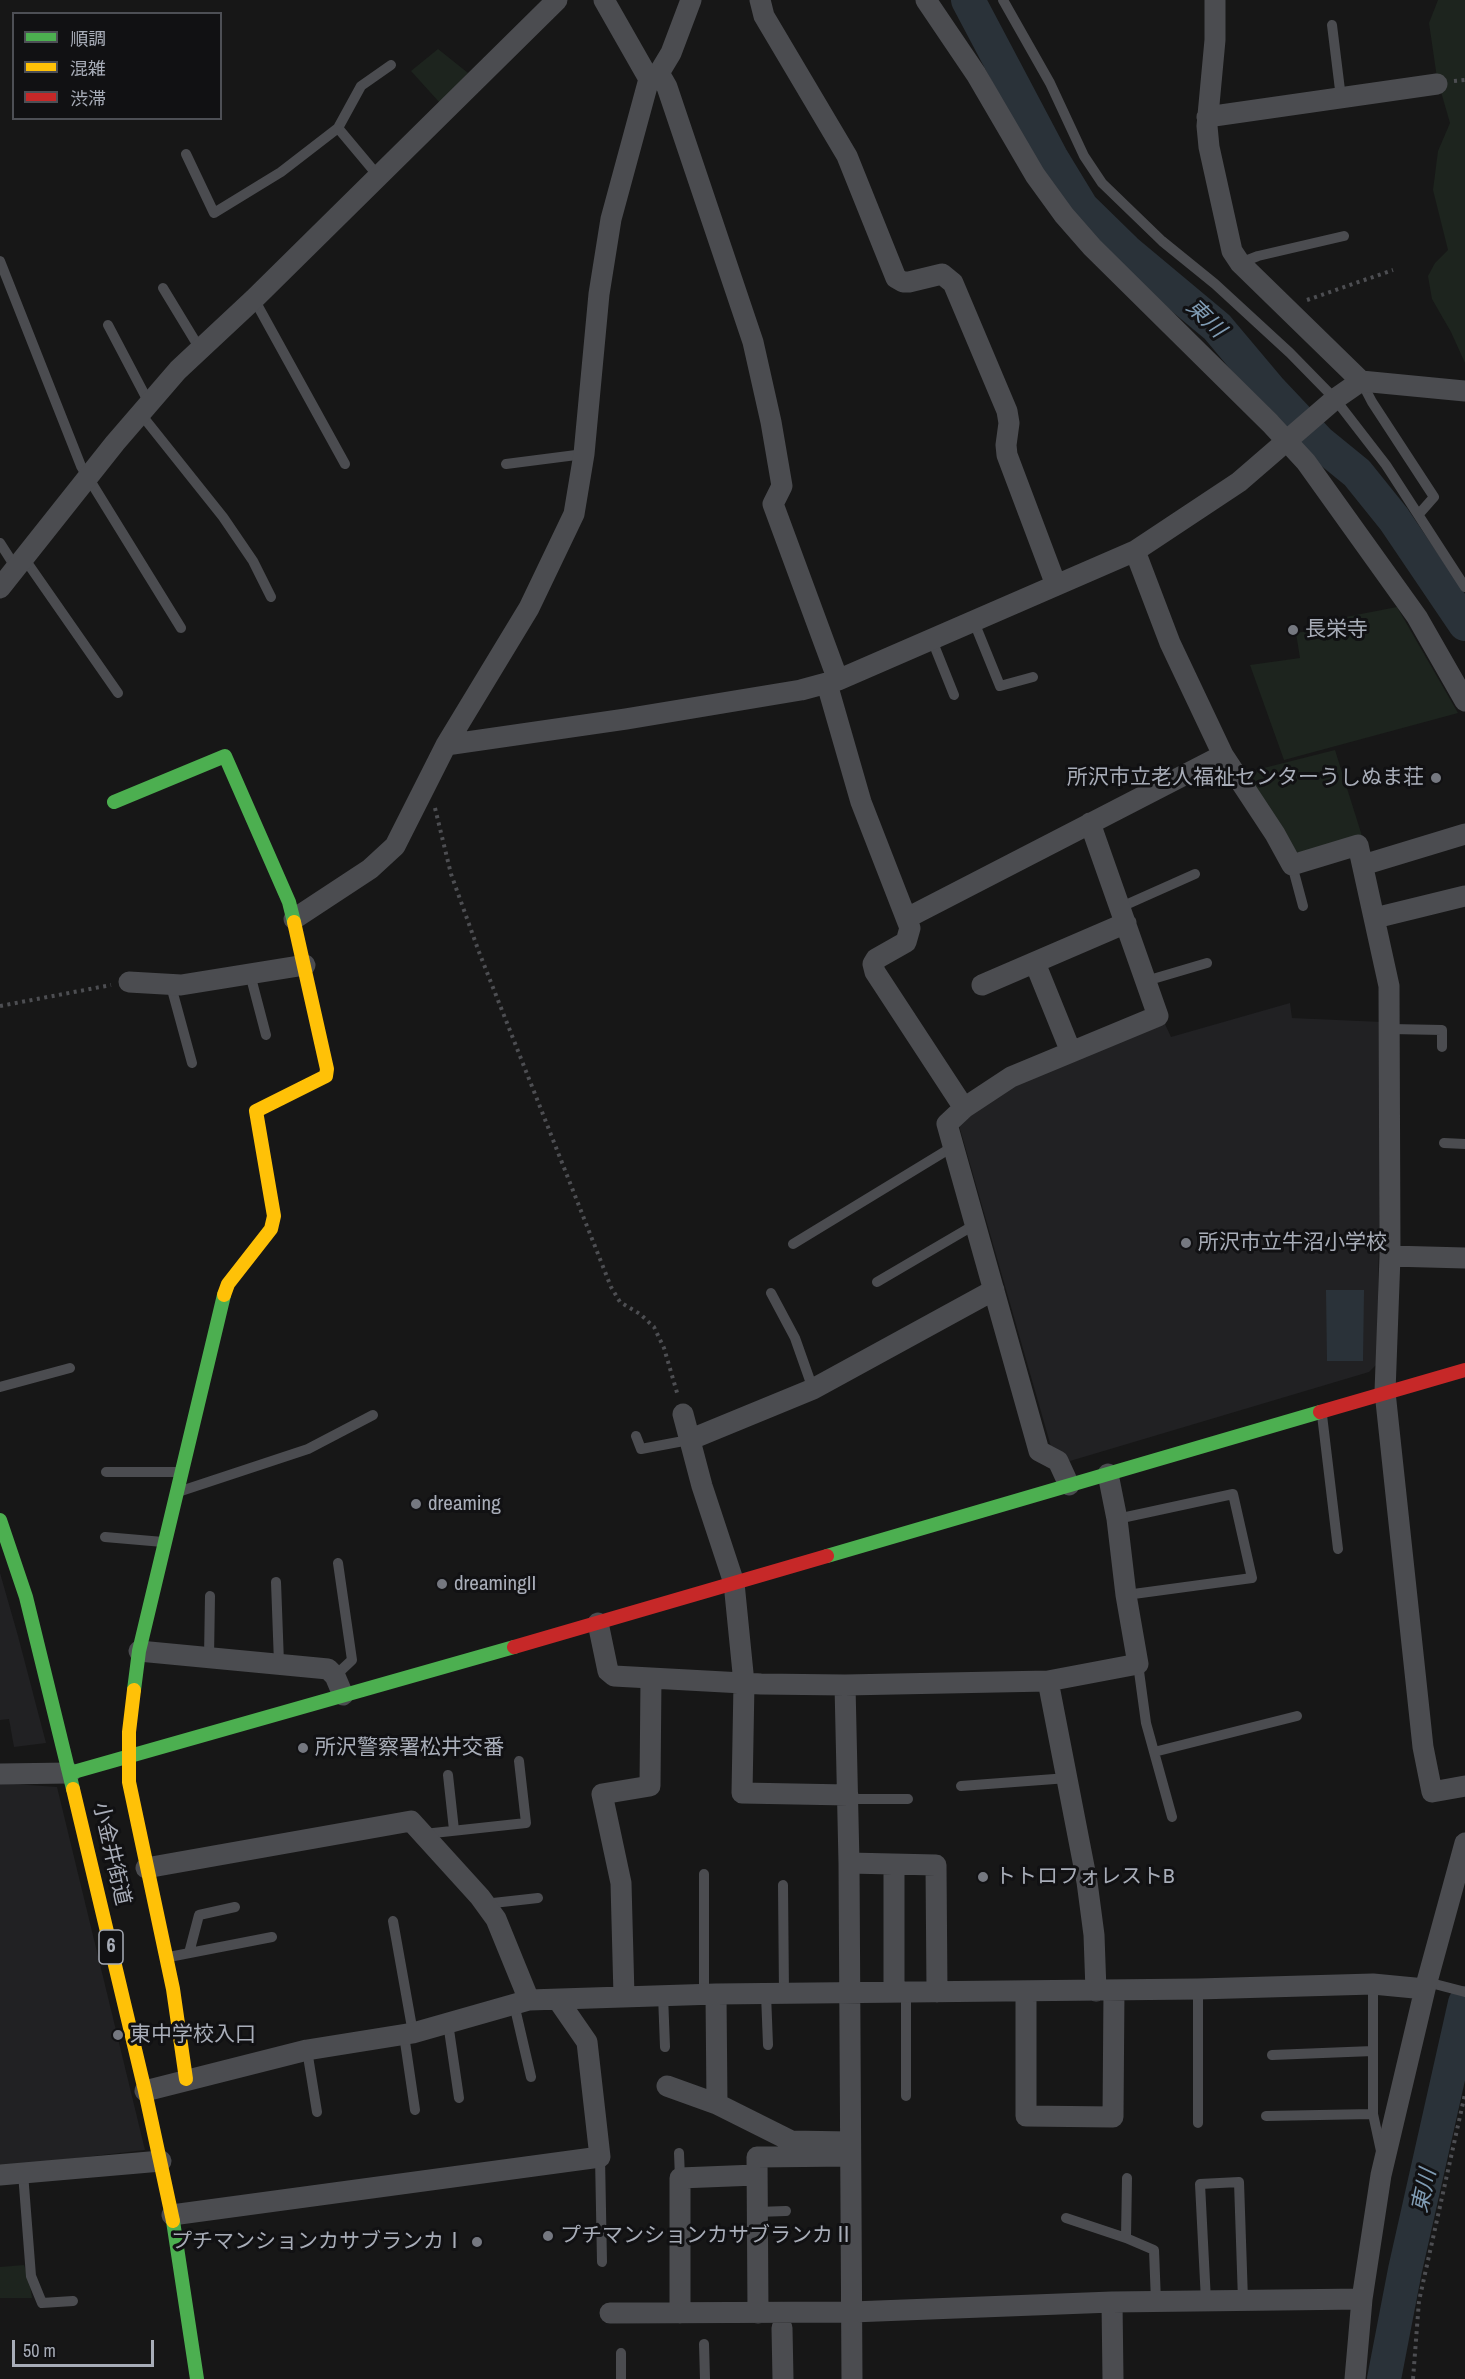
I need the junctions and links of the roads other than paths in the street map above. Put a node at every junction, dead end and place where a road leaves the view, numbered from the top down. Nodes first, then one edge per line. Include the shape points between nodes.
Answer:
1 (557, 0) edge
2 (604, 0) edge
3 (691, 0) edge
4 (760, 0) edge
5 (926, 0) edge
6 (1003, 0) edge
7 (1215, 0) edge
8 (1332, 25) dead end
9 (391, 65) dead end
10 (654, 76) junction
11 (1437, 84) dead end
12 (1341, 98) junction
13 (1208, 117) junction
14 (338, 128) junction
15 (186, 154) dead end
16 (379, 177) junction
17 (1344, 236) dead end
18 (0, 261) edge
19 (1240, 262) junction
20 (163, 288) dead end
21 (254, 300) junction
22 (108, 325) dead end
23 (201, 349) junction
24 (1361, 381) junction
25 (1465, 391) edge
26 (1331, 403) junction
27 (145, 408) junction
28 (1292, 436) junction
29 (584, 454) junction
30 (345, 464) dead end
31 (506, 464) dead end
32 (87, 478) junction
33 (1419, 514) junction
34 (0, 543) edge
35 (1135, 551) junction
36 (20, 563) junction
37 (1056, 585) junction
38 (1465, 587) edge
39 (0, 588) edge
40 (271, 597) dead end
41 (974, 622) junction
42 (181, 628) dead end
43 (932, 640) junction
44 (1033, 677) dead end
45 (832, 682) junction
46 (118, 693) dead end
47 (954, 695) dead end
48 (1465, 701) edge
49 (446, 745) junction
50 (1223, 754) junction
51 (114, 802) dead end
52 (1090, 823) junction
53 (1465, 834) edge
54 (1292, 865) junction
55 (1363, 865) junction
56 (1195, 874) dead end
57 (1465, 896) edge
58 (1303, 906) dead end
59 (1124, 915) junction
60 (907, 918) junction
61 (1375, 918) junction
62 (294, 919) junction
63 (1035, 963) junction
64 (1207, 963) dead end
65 (305, 965) junction
66 (250, 974) junction
67 (1146, 981) junction
68 (129, 982) road end
69 (982, 985) dead end
70 (171, 986) junction
71 (1391, 1029) junction
72 (266, 1035) dead end
73 (1442, 1047) dead end
74 (1071, 1052) junction
75 (192, 1063) dead end
76 (964, 1108) junction
77 (1444, 1143) dead end
78 (1465, 1144) edge
79 (954, 1146) junction
80 (976, 1224) junction
81 (794, 1245) dead end
82 (1390, 1256) junction
83 (1465, 1258) edge
84 (877, 1282) dead end
85 (994, 1290) junction
86 (771, 1293) dead end
87 (70, 1368) dead end
88 (1465, 1370) edge
89 (0, 1387) edge
90 (813, 1389) junction
91 (1385, 1392) junction
92 (1322, 1410) junction
93 (683, 1414) road end
94 (373, 1415) dead end
95 (636, 1436) dead end
96 (689, 1440) junction
97 (105, 1472) dead end
98 (182, 1472) junction
99 (1108, 1474) junction
100 (1069, 1485) junction
101 (178, 1492) junction
102 (1117, 1519) junction
103 (0, 1522) edge
104 (105, 1537) dead end
105 (166, 1542) junction
106 (1338, 1549) dead end
107 (338, 1563) dead end
108 (276, 1582) dead end
109 (734, 1583) junction
110 (1126, 1595) junction
111 (210, 1596) dead end
112 (598, 1623) junction
113 (139, 1651) junction
114 (209, 1658) junction
115 (279, 1663) junction
116 (1138, 1665) junction
117 (651, 1678) junction
118 (1048, 1681) junction
119 (744, 1683) junction
120 (845, 1685) junction
121 (339, 1686) junction
122 (1297, 1716) dead end
123 (1154, 1752) junction
124 (130, 1758) junction
125 (519, 1761) dead end
126 (70, 1773) junction
127 (0, 1774) edge
128 (448, 1775) dead end
129 (1068, 1778) junction
130 (1465, 1785) edge
131 (961, 1786) dead end
132 (848, 1797) junction
133 (908, 1799) dead end
134 (1172, 1817) dead end
135 (454, 1830) junction
136 (423, 1834) junction
137 (1465, 1843) edge
138 (849, 1863) junction
139 (894, 1865) junction
140 (146, 1868) junction
141 (704, 1874) dead end
142 (783, 1885) dead end
143 (538, 1898) dead end
144 (484, 1904) junction
145 (235, 1906) dead end
146 (393, 1921) dead end
147 (272, 1937) dead end
148 (189, 1953) junction
149 (166, 1958) junction
150 (1373, 1984) junction
151 (1428, 1985) junction
152 (1198, 1989) junction
153 (1105, 1990) junction
154 (900, 1992) junction
155 (937, 1992) junction
156 (1026, 1992) junction
157 (1465, 1992) edge
158 (710, 1994) junction
159 (775, 1994) junction
160 (850, 1994) junction
161 (663, 1995) junction
162 (624, 1996) junction
163 (558, 2000) junction
164 (521, 2002) junction
165 (448, 2024) junction
166 (408, 2034) junction
167 (768, 2045) dead end
168 (665, 2047) dead end
169 (307, 2050) junction
170 (1373, 2051) junction
171 (1272, 2055) dead end
172 (531, 2077) dead end
173 (186, 2079) junction
174 (667, 2086) dead end
175 (145, 2091) junction
176 (906, 2096) dead end
177 (459, 2098) dead end
178 (717, 2104) junction
179 (415, 2110) dead end
180 (317, 2112) dead end
181 (1373, 2114) junction
182 (1266, 2116) dead end
183 (1198, 2123) dead end
184 (850, 2149) junction
185 (679, 2153) dead end
186 (600, 2157) junction
187 (161, 2161) junction
188 (1384, 2162) junction
189 (22, 2173) junction
190 (0, 2175) edge
191 (756, 2175) junction
192 (680, 2178) junction
193 (1127, 2178) dead end
194 (786, 2211) dead end
195 (757, 2212) junction
196 (172, 2215) junction
197 (1066, 2218) dead end
198 (1126, 2238) junction
199 (603, 2262) dead end
200 (1362, 2299) junction
201 (1243, 2300) junction
202 (73, 2301) dead end
203 (1206, 2301) junction
204 (1113, 2302) junction
205 (1156, 2302) junction
206 (852, 2312) junction
207 (610, 2313) dead end
208 (680, 2313) junction
209 (758, 2313) junction
210 (782, 2320) junction
211 (704, 2344) dead end
212 (621, 2353) dead end
213 (196, 2379) edge
214 (621, 2379) edge
215 (705, 2379) edge
216 (783, 2379) edge
217 (852, 2379) edge
218 (1113, 2379) edge
219 (1355, 2379) edge

1 - 16 street
2 - 10 street
3 - 10 street via 670,53
4 - 37 street via 764,16 847,156 896,278 909,282 942,274 953,283 1007,411 1007,455
5 - 28 street via 1064,215 1149,306
6 - 26 lane via 1102,183 1290,353
7 - 13 street
8 - 12 lane
9 - 14 lane via 361,86
10 - 29 street via 611,219 599,294
10 - 45 street via 671,98 753,342 782,486 773,504
11 - 12 street
12 - 13 street
13 - 19 street via 1216,180 1232,250
14 - 15 lane via 281,172 214,213
14 - 16 lane
16 - 21 street
17 - 19 lane
18 - 32 lane
19 - 24 street
20 - 23 lane
21 - 23 street
21 - 30 lane
22 - 27 lane
23 - 27 street
24 - 25 street
24 - 26 street
24 - 33 lane via 1434,497
26 - 28 street
26 - 33 lane via 1386,465
27 - 32 street
27 - 40 lane via 253,561
28 - 35 street via 1239,482
28 - 48 street via 1306,462 1417,617
29 - 31 lane
29 - 49 street via 574,514 556,553 529,608
32 - 36 street
32 - 42 lane
33 - 38 lane
34 - 36 lane
35 - 37 street
35 - 50 street via 1170,643
36 - 39 street
36 - 46 lane
37 - 41 street
41 - 43 street
41 - 44 lane via 1000,686
43 - 45 street
43 - 47 lane
45 - 49 street via 626,719
45 - 60 street via 861,802
49 - 62 street via 395,846 370,869
50 - 52 street
50 - 54 street
51 - 62 street via 225,756
52 - 59 street
52 - 60 street
53 - 55 street
54 - 55 street via 1358,845
54 - 58 lane
55 - 61 street
56 - 59 lane
57 - 61 street
59 - 63 street
59 - 67 street
60 - 76 street via 910,928 906,942 876,959 875,972
61 - 71 street via 1389,986
62 - 65 street
63 - 69 street
63 - 74 street
64 - 67 lane
65 - 66 street
65 - 98 street via 327,1076 256,1111 274,1216 266,1236 228,1284
66 - 70 street
66 - 72 lane
67 - 74 street via 1158,1016
68 - 70 street
70 - 75 lane
71 - 73 lane via 1442,1029
71 - 82 street
74 - 76 street via 1011,1077
76 - 79 street via 947,1124
77 - 78 lane
79 - 80 street
79 - 81 lane
80 - 84 lane
80 - 85 street
82 - 83 street
82 - 91 street
85 - 90 street
85 - 100 street via 1039,1451 1058,1461
86 - 90 lane via 795,1338
87 - 89 lane
88 - 91 street
90 - 96 street
91 - 92 street
91 - 130 street via 1432,1792
92 - 99 street
92 - 106 lane
93 - 96 street
94 - 101 lane via 308,1449
95 - 96 lane via 641,1449
96 - 109 street
97 - 98 lane
98 - 101 street
99 - 100 street
99 - 102 street
100 - 109 street
101 - 105 street
102 - 110 street
102 - 110 lane via 1233,1494 1252,1578
103 - 126 street, 小金井街道 / 6 via 26,1597
104 - 105 lane
105 - 113 street
107 - 121 lane via 352,1660
108 - 115 lane
109 - 112 street
109 - 119 street
110 - 116 street
111 - 114 lane
112 - 117 street via 609,1671 614,1676
112 - 121 street
113 - 114 street
113 - 124 street via 129,1732
114 - 115 street
115 - 121 street via 328,1670
116 - 118 street
116 - 123 lane
117 - 119 street
117 - 162 street via 650,1786 602,1794 621,1883
118 - 120 street
118 - 129 street
119 - 120 street
119 - 132 street via 742,1793
120 - 132 street
121 - 124 street
122 - 123 lane
123 - 134 lane
124 - 126 street
124 - 140 street via 129,1782
125 - 135 lane via 526,1823
126 - 127 street
126 - 175 street, 小金井街道 / 6
128 - 135 lane
129 - 131 lane
129 - 153 street
132 - 133 lane
132 - 138 street
135 - 136 lane
136 - 140 street via 411,1821
136 - 144 street
137 - 151 street
138 - 139 street
138 - 160 street
139 - 154 street
139 - 155 street via 936,1865
140 - 149 street
141 - 158 lane
142 - 159 lane
143 - 144 lane
144 - 164 street via 496,1919
145 - 148 lane via 199,1915
146 - 166 lane
147 - 148 lane
148 - 149 lane
149 - 173 street
150 - 151 street
150 - 152 street
150 - 170 lane
151 - 157 lane
151 - 188 street
152 - 153 street
152 - 183 lane
153 - 156 street
153 - 156 street via 1113,2117 1026,2116
154 - 155 street
154 - 160 street
154 - 176 lane
155 - 156 street
158 - 159 street
158 - 161 street
158 - 178 street
159 - 160 street
159 - 167 lane
160 - 184 street
161 - 162 street
161 - 168 lane
162 - 163 street
163 - 164 street
163 - 186 street via 587,2042
164 - 165 street
164 - 172 lane
165 - 166 street
165 - 177 lane
166 - 169 street
166 - 179 lane
169 - 173 street
169 - 180 lane
170 - 171 lane
170 - 181 lane
173 - 175 street
174 - 178 street
175 - 187 street, 小金井街道 / 6
178 - 184 street via 791,2141
181 - 182 lane
181 - 188 lane
184 - 191 street via 757,2157
184 - 206 street
185 - 192 lane
186 - 196 street
186 - 199 lane
187 - 189 street
187 - 196 street, 小金井街道 / 6
188 - 200 street
189 - 190 street
189 - 202 lane via 31,2276 38,2294 42,2303
191 - 192 street
191 - 195 street
192 - 208 street
193 - 198 lane
194 - 195 lane
195 - 209 street
196 - 213 street, 小金井街道 / 6
197 - 198 lane
198 - 205 lane via 1154,2250
200 - 201 street
200 - 219 street
201 - 203 street
201 - 203 lane via 1239,2182 1200,2184
203 - 205 street
204 - 205 street
204 - 206 street
204 - 218 street
206 - 210 street
206 - 217 street
207 - 208 street
208 - 209 street
209 - 210 street
210 - 216 street
211 - 215 lane
212 - 214 lane

